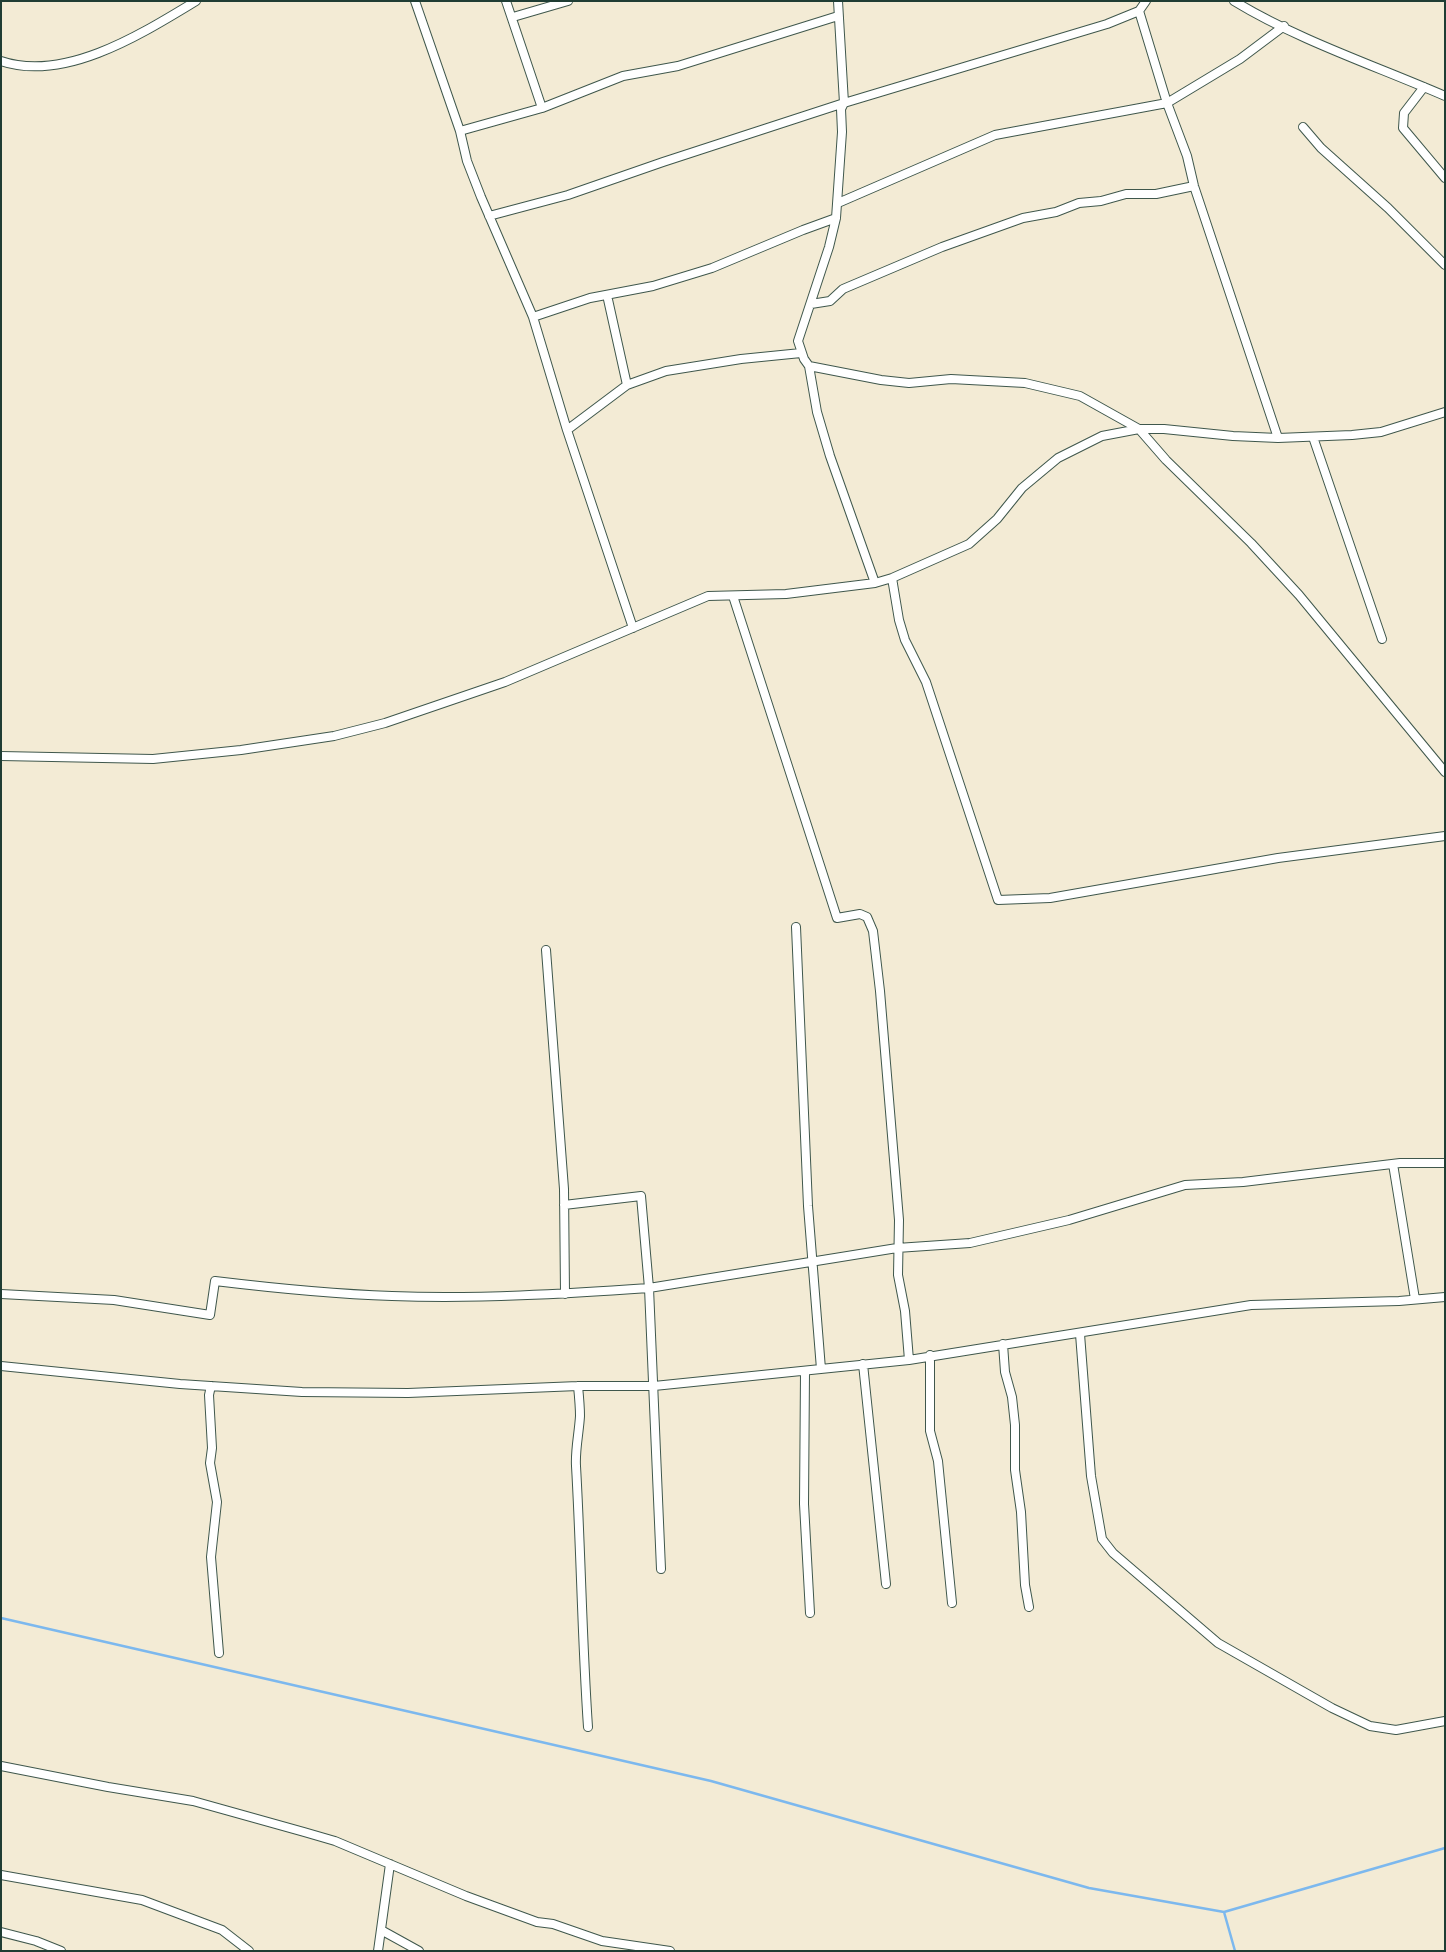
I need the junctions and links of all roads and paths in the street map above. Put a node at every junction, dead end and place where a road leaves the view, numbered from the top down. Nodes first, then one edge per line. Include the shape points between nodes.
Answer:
1 (196, 1) edge
2 (415, 1) edge
3 (506, 1) edge
4 (568, 1) edge
5 (838, 1) edge
6 (1146, 1) edge
7 (1234, 1) edge
8 (1138, 11) junction
9 (838, 16) junction
10 (513, 18) junction
11 (1284, 26) junction
12 (1, 61) edge
13 (1424, 87) junction
14 (1445, 96) edge
15 (844, 103) junction
16 (1167, 103) junction
17 (542, 108) junction
18 (1303, 127) dead end
19 (460, 131) junction
20 (1445, 178) edge
21 (1194, 186) junction
22 (838, 204) junction
23 (489, 216) junction
24 (836, 218) junction
25 (1445, 265) edge
26 (607, 295) junction
27 (811, 304) junction
28 (533, 317) junction
29 (802, 353) junction
30 (810, 366) junction
31 (626, 385) junction
32 (1445, 412) edge
33 (1139, 429) junction
34 (567, 430) junction
35 (1313, 437) junction
36 (1278, 438) junction
37 (892, 578) junction
38 (875, 583) junction
39 (733, 596) junction
40 (633, 628) junction
41 (1382, 639) dead end
42 (1, 756) edge
43 (1445, 772) edge
44 (1445, 836) edge
45 (796, 928) dead end
46 (546, 950) dead end
47 (1445, 1163) edge
48 (1393, 1164) junction
49 (564, 1205) junction
50 (897, 1248) junction
51 (812, 1262) junction
52 (649, 1288) junction
53 (1, 1294) edge
54 (565, 1294) junction
55 (1445, 1296) edge
56 (1414, 1299) junction
57 (1080, 1334) junction
58 (1003, 1344) junction
59 (930, 1355) junction
60 (909, 1360) junction
61 (863, 1364) junction
62 (1, 1366) edge
63 (820, 1369) junction
64 (805, 1372) junction
65 (211, 1386) junction
66 (578, 1386) junction
67 (654, 1386) junction
68 (661, 1569) dead end
69 (886, 1584) dead end
70 (952, 1603) dead end
71 (1029, 1607) dead end
72 (810, 1613) dead end
73 (220, 1653) dead end
74 (1445, 1721) edge
75 (588, 1727) dead end
76 (1, 1766) edge
77 (390, 1864) junction
78 (1, 1875) edge
79 (381, 1930) junction
80 (1, 1932) edge
81 (61, 1951) edge
82 (249, 1951) edge
83 (378, 1951) edge
84 (419, 1951) edge
85 (670, 1951) edge

1 - 12 street via 139,35 86,57 53,66 34,67
2 - 19 street
3 - 10 street
4 - 10 street
5 - 9 street
6 - 8 street
7 - 11 street
8 - 15 street via 1107,24
8 - 16 street
9 - 15 street
9 - 17 street via 678,66 623,76
10 - 17 street
11 - 13 street via 1340,54
11 - 16 street via 1240,59
13 - 14 street
13 - 20 street via 1404,113 1403,128
15 - 22 street via 841,109
15 - 23 street via 568,195
16 - 21 street via 1187,156
16 - 22 street via 995,135
17 - 19 street
18 - 25 street via 1321,148
19 - 23 street
21 - 27 street via 1156,194 1126,194 1023,218 942,247 844,290 830,301
21 - 36 street
22 - 24 street
23 - 28 street
24 - 26 street via 712,268 653,286
24 - 27 street
26 - 28 street
26 - 31 street
27 - 29 street via 798,341
28 - 34 street
29 - 30 street
29 - 31 street via 701,364 666,371
30 - 33 street via 890,381 1025,382 1080,396
30 - 38 street via 817,412 830,456
31 - 34 street
32 - 35 street via 1381,432
33 - 36 street
33 - 37 street via 1102,436 1058,458 1022,488 997,519 969,544
33 - 43 street via 1299,595
34 - 40 street
35 - 36 street
35 - 41 street
37 - 38 street
37 - 44 street via 905,640 926,682 998,900 1050,898 1278,858
38 - 39 street via 786,594
39 - 40 street via 708,596
39 - 50 street via 837,918 860,914 867,917 872,932 882,1009 899,1220
40 - 42 street via 504,682 385,723 334,736 153,759
45 - 51 street
46 - 49 street
47 - 48 street
48 - 50 street via 1243,1182 1185,1185 996,1238 945,1246
48 - 56 street
49 - 52 street via 641,1196
49 - 54 street
50 - 51 street
50 - 60 street
51 - 52 street
51 - 63 street
52 - 54 street
52 - 67 street
53 - 54 street via 114,1300 210,1315 214,1281 300,1291 393,1296
55 - 56 street
56 - 57 street via 1251,1305 1206,1310
57 - 58 street
57 - 74 street via 1091,1476 1102,1539 1113,1553 1218,1642 1332,1708 1370,1726 1396,1730
58 - 59 street
58 - 71 street via 1015,1425 1015,1470
59 - 60 street
59 - 70 street via 930,1432 938,1461
60 - 61 street
61 - 63 street
61 - 69 street
62 - 65 street
63 - 64 street
64 - 67 street
64 - 72 street via 804,1504
65 - 66 street via 302,1392 408,1393
65 - 73 street via 210,1463 217,1502 211,1557
66 - 67 street
66 - 75 street via 579,1588
67 - 68 street
76 - 77 street via 193,1801 335,1841
77 - 79 street
77 - 85 street via 537,1922 553,1924 602,1941
78 - 82 street via 142,1900 222,1930
79 - 83 street
79 - 84 street
80 - 81 street via 36,1940

